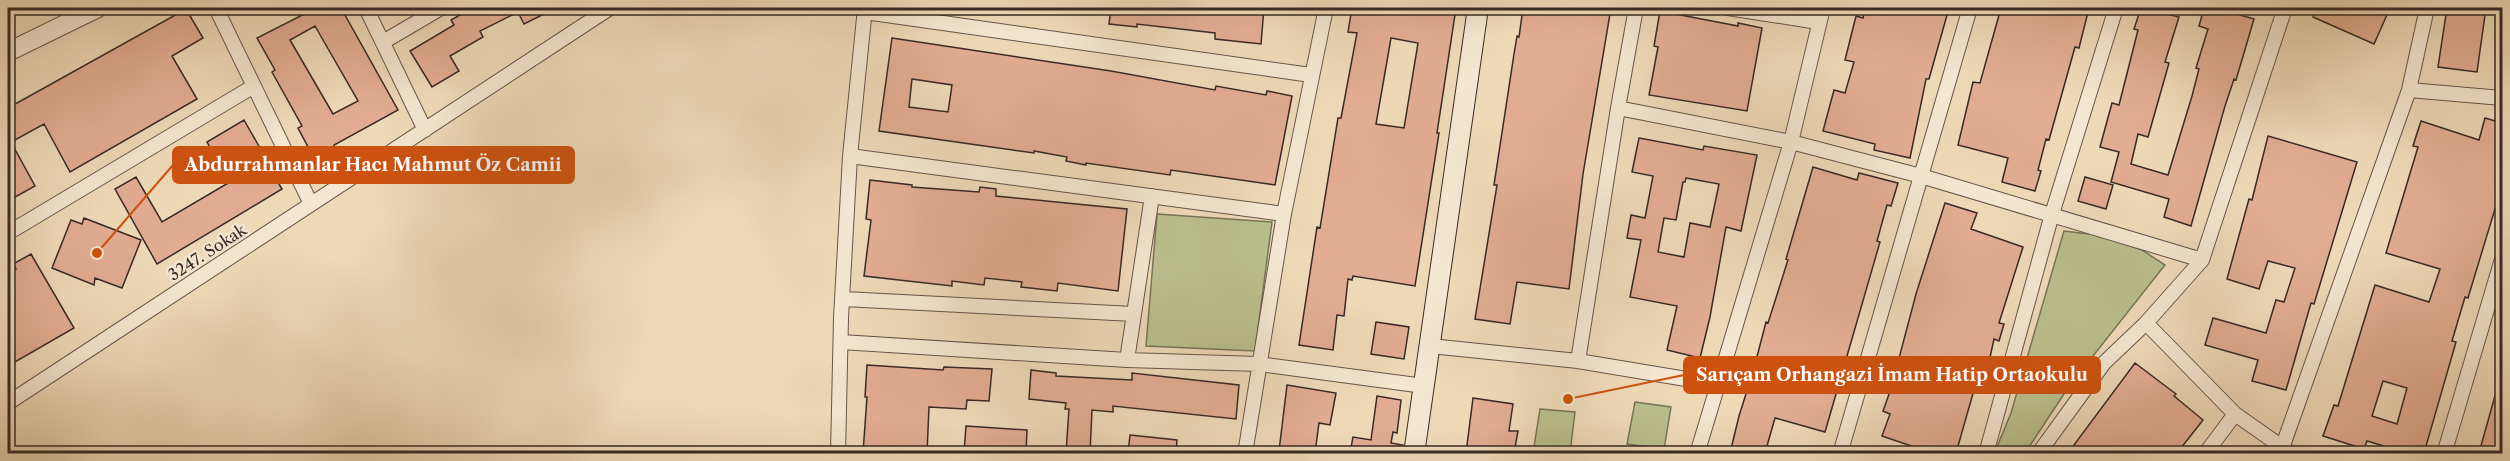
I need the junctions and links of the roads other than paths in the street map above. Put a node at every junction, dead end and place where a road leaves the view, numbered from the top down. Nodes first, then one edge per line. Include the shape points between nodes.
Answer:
1 (98, 8) edge
2 (216, 8) edge
3 (366, 8) edge
4 (441, 8) edge
5 (610, 8) edge
6 (1326, 8) edge
7 (1478, 8) edge
8 (1636, 8) edge
9 (1728, 8) edge
10 (1823, 8) edge
11 (1970, 8) edge
12 (2116, 8) edge
13 (2285, 8) edge
14 (2427, 8) edge
15 (865, 10) edge
16 (79, 12) edge
17 (1818, 22) junction
18 (383, 42) junction
19 (8, 52) edge
20 (1311, 75) junction
21 (254, 86) junction
22 (2409, 90) junction
23 (2502, 98) edge
24 (1618, 108) junction
25 (425, 130) junction
26 (1791, 142) junction
27 (850, 156) junction
28 (1921, 176) junction
29 (1152, 196) junction
30 (311, 204) junction
31 (1284, 214) junction
32 (2052, 214) junction
33 (8, 233) edge
34 (2502, 259) edge
35 (2202, 260) junction
36 (844, 299) junction
37 (1134, 314) junction
38 (2146, 322) junction
39 (841, 342) junction
40 (1430, 346) junction
41 (1127, 360) junction
42 (1578, 361) junction
43 (1259, 364) junction
44 (1716, 384) junction
45 (1424, 386) junction
46 (8, 403) edge
47 (2235, 414) junction
48 (2285, 452) edge
49 (838, 453) edge
50 (1245, 453) edge
51 (1414, 453) edge
52 (1697, 453) edge
53 (1840, 453) edge
54 (1986, 453) edge
55 (2038, 453) edge
56 (2205, 453) edge
57 (2444, 453) edge

1 - 16 street
2 - 21 street
3 - 18 street
4 - 18 street
5 - 25 street, 3247. Sokak
6 - 20 street
7 - 40 main road
8 - 24 street
9 - 17 street
10 - 17 street
11 - 28 street
12 - 32 street
13 - 35 street
14 - 22 street
15 - 20 street
15 - 27 street
16 - 19 street
17 - 26 street
18 - 25 street
20 - 31 street
21 - 30 street
21 - 33 street
22 - 23 street
22 - 48 street
24 - 26 street
24 - 42 street
25 - 30 street, 3247. Sokak
26 - 28 street
26 - 44 street
27 - 29 street
27 - 36 street
28 - 32 street
28 - 53 street
29 - 31 street
29 - 37 street
30 - 46 street, 3247. Sokak
31 - 43 street
32 - 35 street
32 - 54 street
34 - 57 street
35 - 38 street
36 - 37 street
36 - 39 street
37 - 41 street
38 - 47 street
38 - 55 street via 2104,363
39 - 41 street
39 - 49 street
40 - 42 street
40 - 45 main road
41 - 43 street
42 - 44 street
43 - 45 street
43 - 50 street
44 - 52 street
45 - 51 main road
47 - 48 street
47 - 56 street

